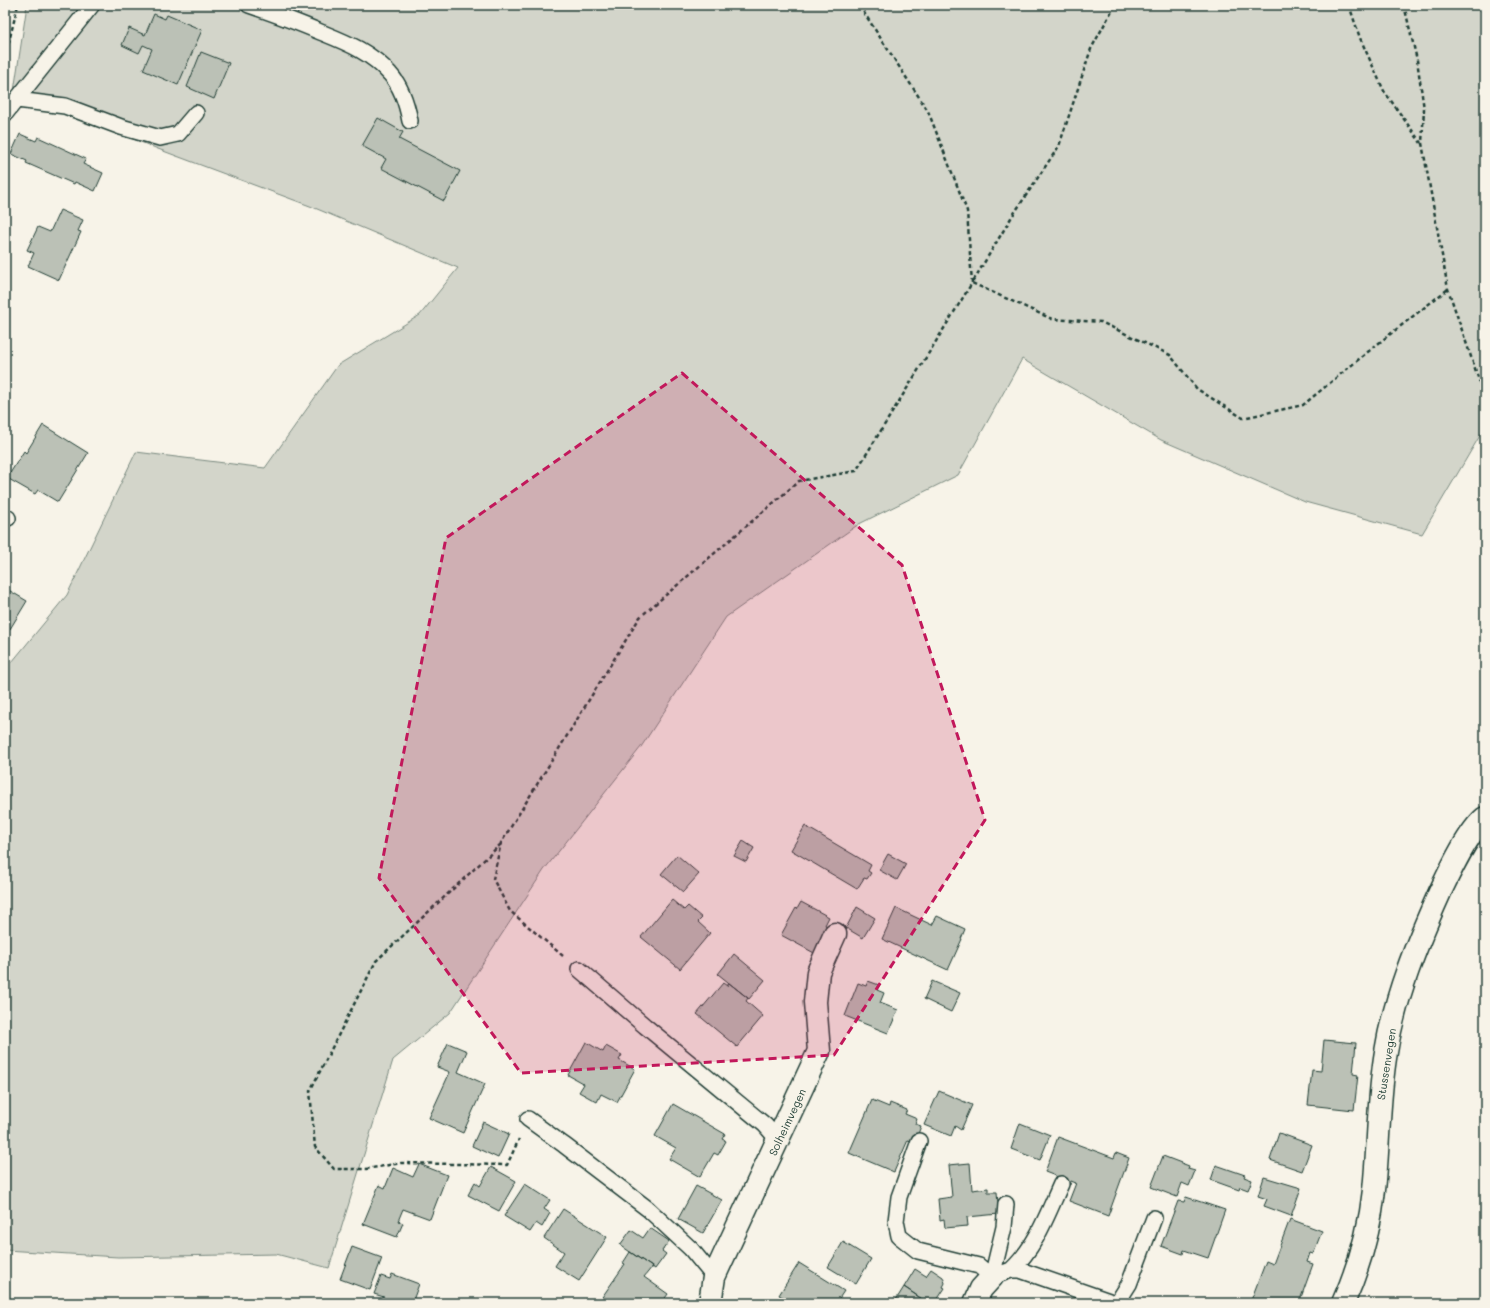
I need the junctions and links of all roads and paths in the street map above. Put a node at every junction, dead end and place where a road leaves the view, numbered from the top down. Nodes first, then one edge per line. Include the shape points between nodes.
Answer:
1 (18, 5) edge
2 (92, 5) edge
3 (249, 5) edge
4 (859, 5) edge
5 (1115, 5) edge
6 (1349, 5) edge
7 (1404, 5) edge
8 (5, 57) edge
9 (17, 100) junction
10 (196, 113) dead end
11 (5, 114) edge
12 (410, 121) dead end
13 (1422, 143) junction
14 (972, 284) junction
15 (1448, 289) junction
16 (1485, 398) edge
17 (1485, 818) edge
18 (501, 843) junction
19 (835, 934) dead end
20 (579, 969) joint
21 (528, 1119) joint
22 (778, 1141) junction
23 (919, 1141) dead end
24 (1061, 1184) dead end
25 (1006, 1204) dead end
26 (1154, 1218) dead end
27 (1002, 1273) junction
28 (714, 1278) junction
29 (710, 1303) edge
30 (975, 1303) edge
31 (1116, 1303) edge
32 (1343, 1303) edge

1 - 8 path
2 - 9 lane
3 - 12 lane via 356,46 375,59 391,75 407,103
4 - 14 path via 864,9 928,111 967,211
5 - 14 path via 1091,50 1060,146 1011,218
6 - 13 path via 1360,38 1384,90
7 - 13 path via 1417,60 1424,109
9 - 10 lane via 65,106 120,127 160,138 178,134
9 - 11 lane
13 - 15 path
14 - 15 path via 1052,319 1101,322 1170,355 1197,389 1243,418 1303,405
14 - 18 path via 856,471 799,481 640,617
15 - 16 path
17 - 32 street, Stussenvegen via 1477,824 1450,872 1411,960 1397,1002 1386,1051 1374,1191 1368,1226 1354,1278
18 - 20 path via 493,879 510,911
18 - 21 path via 376,961 310,1091 315,1147 334,1169 366,1169 400,1162 507,1165
19 - 22 street, Solheimvegen via 818,972 815,1002 819,1051
20 - 22 lane via 765,1125
21 - 28 lane via 648,1209 691,1249
22 - 28 street, Solheimvegen
23 - 27 lane via 898,1197 896,1221 899,1236 918,1251
24 - 27 lane via 1036,1239 1019,1263
25 - 27 lane
26 - 31 lane via 1129,1284
27 - 30 street via 981,1289
27 - 31 lane via 1020,1270
28 - 29 street, Solheimvegen

